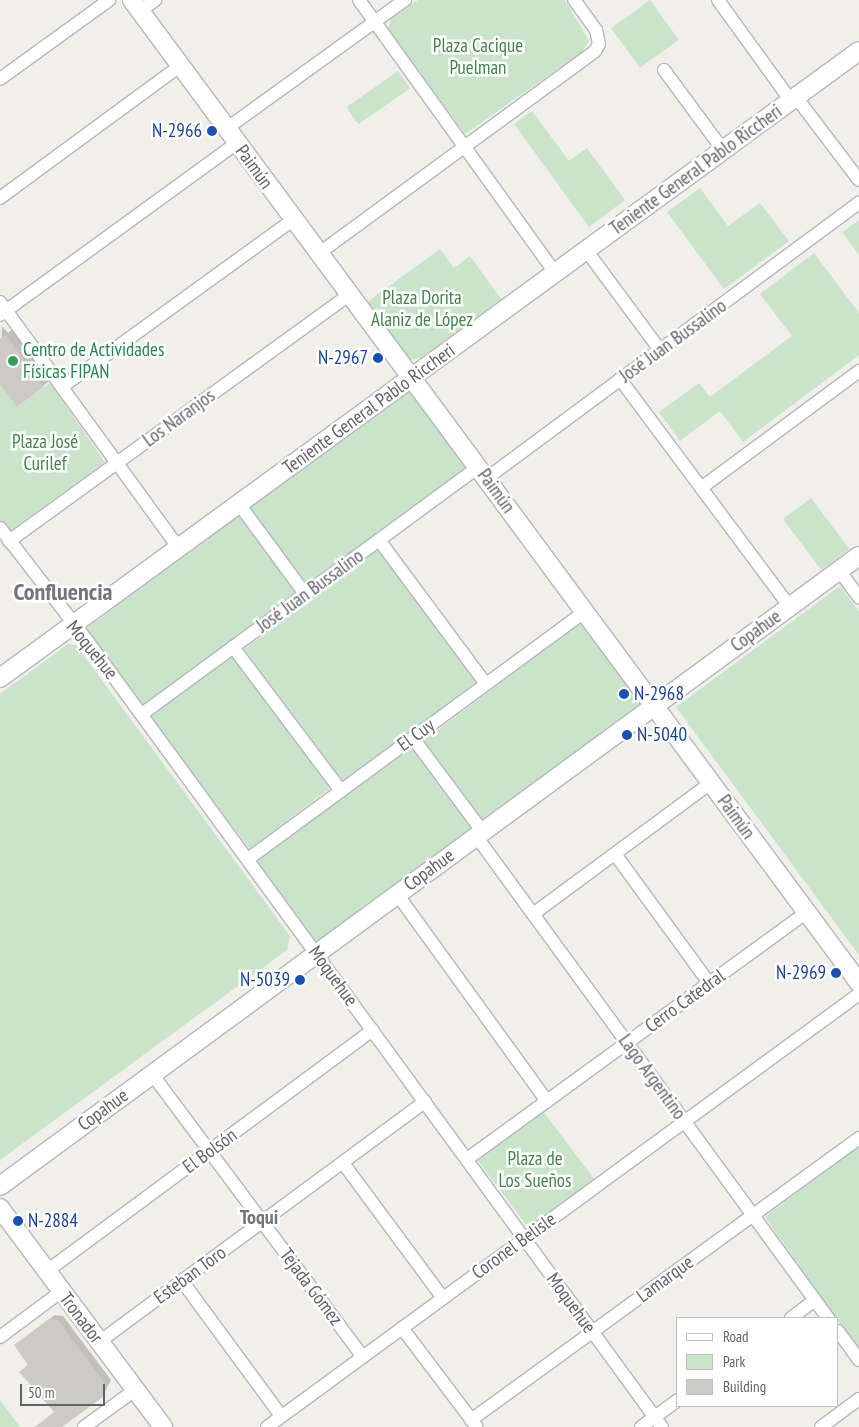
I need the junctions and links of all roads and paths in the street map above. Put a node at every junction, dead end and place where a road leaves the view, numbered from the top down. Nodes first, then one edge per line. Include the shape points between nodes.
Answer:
1 (109, 0) edge
2 (155, 0) edge
3 (359, 0) edge
4 (405, 0) edge
5 (574, 0) edge
6 (718, 0) edge
7 (136, 5) edge
8 (375, 22) junction
9 (859, 51) edge
10 (180, 66) junction
11 (664, 70) dead end
12 (0, 80) edge
13 (794, 99) junction
14 (226, 128) junction
15 (237, 143) junction
16 (464, 147) junction
17 (723, 150) junction
18 (859, 180) edge
19 (0, 198) edge
20 (859, 203) edge
21 (293, 220) junction
22 (586, 250) junction
23 (318, 254) junction
24 (555, 273) junction
25 (348, 296) junction
26 (2, 309) edge
27 (660, 350) junction
28 (859, 371) edge
29 (412, 377) junction
30 (620, 379) junction
31 (62, 386) junction
32 (117, 463) junction
33 (482, 472) junction
34 (701, 488) junction
35 (240, 504) junction
36 (0, 528) edge
37 (379, 540) junction
38 (9, 541) junction
39 (179, 548) junction
40 (859, 556) edge
41 (839, 570) junction
42 (305, 594) junction
43 (859, 598) edge
44 (790, 606) junction
45 (585, 611) junction
46 (73, 624) junction
47 (233, 647) junction
48 (0, 678) edge
49 (486, 684) junction
50 (654, 705) junction
51 (142, 714) junction
52 (412, 738) junction
53 (712, 783) junction
54 (341, 791) junction
55 (479, 834) junction
56 (615, 854) junction
57 (248, 859) junction
58 (397, 894) junction
59 (807, 912) junction
60 (533, 914) junction
61 (317, 953) junction
62 (709, 983) junction
63 (859, 983) edge
64 (859, 994) edge
65 (373, 1030) junction
66 (627, 1043) junction
67 (152, 1074) junction
68 (547, 1100) junction
69 (425, 1102) junction
70 (685, 1121) junction
71 (859, 1138) edge
72 (209, 1151) junction
73 (467, 1159) junction
74 (343, 1163) junction
75 (0, 1186) edge
76 (0, 1208) edge
77 (753, 1215) junction
78 (262, 1222) junction
79 (524, 1238) junction
80 (47, 1271) junction
81 (182, 1281) junction
82 (62, 1291) junction
83 (443, 1298) junction
84 (815, 1300) junction
85 (792, 1317) edge
86 (827, 1317) edge
87 (402, 1328) junction
88 (592, 1332) junction
89 (839, 1332) edge
90 (0, 1337) edge
91 (99, 1342) junction
92 (363, 1357) junction
93 (859, 1360) edge
94 (135, 1390) junction
95 (859, 1399) edge
96 (676, 1402) edge
97 (282, 1416) junction
98 (658, 1422) edge
99 (474, 1424) edge
100 (84, 1427) edge
101 (163, 1427) edge
102 (266, 1427) edge
103 (641, 1427) edge
104 (821, 1427) edge

1 - 12 street
2 - 7 street
3 - 8 street
4 - 8 street
5 - 16 street via 596,30 599,44
6 - 13 street
7 - 10 street, Paimún
8 - 14 street
8 - 16 street
9 - 13 street, Teniente General Pablo Riccheri
10 - 14 street, Paimún
10 - 19 street
11 - 17 street
13 - 17 street, Teniente General Pablo Riccheri
13 - 18 street
14 - 15 street, Paimún
15 - 21 street, Paimún
15 - 26 street
16 - 23 street
16 - 24 street
17 - 22 street, Teniente General Pablo Riccheri
20 - 27 street, José Juan Bussalino
21 - 23 street, Paimún
21 - 31 street
22 - 24 street, Teniente General Pablo Riccheri
22 - 27 street
23 - 25 street, Paimún
24 - 29 street, Teniente General Pablo Riccheri
25 - 29 street, Paimún
25 - 32 street, Los Naranjos
26 - 31 street
27 - 30 street, José Juan Bussalino
28 - 34 street
29 - 33 street, Paimún
29 - 35 street, Teniente General Pablo Riccheri
30 - 33 street, José Juan Bussalino
30 - 34 street
31 - 32 street
32 - 38 street, Los Naranjos
32 - 39 street
33 - 37 street, José Juan Bussalino
33 - 45 street, Paimún
34 - 44 street
35 - 39 street, Teniente General Pablo Riccheri
35 - 42 street
36 - 38 street, Moquehue
37 - 42 street, José Juan Bussalino
37 - 49 street
38 - 46 street, Moquehue
39 - 46 street, Teniente General Pablo Riccheri
40 - 41 street, Copahue
41 - 43 street
41 - 44 street, Copahue
42 - 47 street, José Juan Bussalino
44 - 50 street, Copahue
45 - 49 street, El Cuy
45 - 50 street, Paimún
46 - 48 street, Teniente General Pablo Riccheri
46 - 51 street, Moquehue
47 - 51 street, José Juan Bussalino
47 - 54 street
49 - 52 street, El Cuy
50 - 53 street, Paimún
50 - 55 street, Copahue
51 - 57 street, Moquehue
52 - 54 street, El Cuy
52 - 55 street, Lago Argentino
53 - 56 street
53 - 59 street, Paimún
54 - 57 street, El Cuy
55 - 58 street, Copahue
55 - 60 street, Lago Argentino
56 - 60 street
56 - 62 street
57 - 61 street, Moquehue
58 - 61 street, Copahue
58 - 68 street
59 - 62 street, Cerro Catedral
59 - 63 street, Paimún
60 - 66 street, Lago Argentino
61 - 65 street, Moquehue
61 - 67 street, Copahue
62 - 66 street, Cerro Catedral
64 - 70 street, Coronel Belisle
65 - 69 street, Moquehue
65 - 72 street, El Bolsón
66 - 68 street, Cerro Catedral
66 - 70 street, Lago Argentino
67 - 72 street, Tejada Gómez
67 - 75 street, Copahue
68 - 73 street, Cerro Catedral
69 - 73 street, Moquehue
69 - 74 street, Esteban Toro
70 - 77 street, Lago Argentino
70 - 79 street, Coronel Belisle
71 - 77 street, Lamarque
72 - 78 street, Tejada Gómez
72 - 80 street, El Bolsón
73 - 79 street, Moquehue
74 - 78 street, Esteban Toro
74 - 83 street
76 - 80 street, Tronador
77 - 84 street, Lago Argentino
77 - 88 street, Lamarque
78 - 81 street, Esteban Toro
78 - 92 street, Tejada Gómez
79 - 83 street, Coronel Belisle
79 - 88 street, Moquehue
80 - 82 street, Tronador
81 - 91 street, Esteban Toro
81 - 97 street
82 - 90 street
82 - 91 street, Tronador
83 - 87 street, Coronel Belisle
84 - 85 street
84 - 86 street, Lago Argentino
87 - 92 street, Coronel Belisle
87 - 99 street
88 - 98 street, Moquehue
88 - 99 street, Lamarque
89 - 93 street
91 - 94 street, Tronador
92 - 97 street, Coronel Belisle
94 - 100 street
94 - 101 street, Tronador
95 - 104 street
96 - 98 street
97 - 102 street, Coronel Belisle
98 - 103 street

